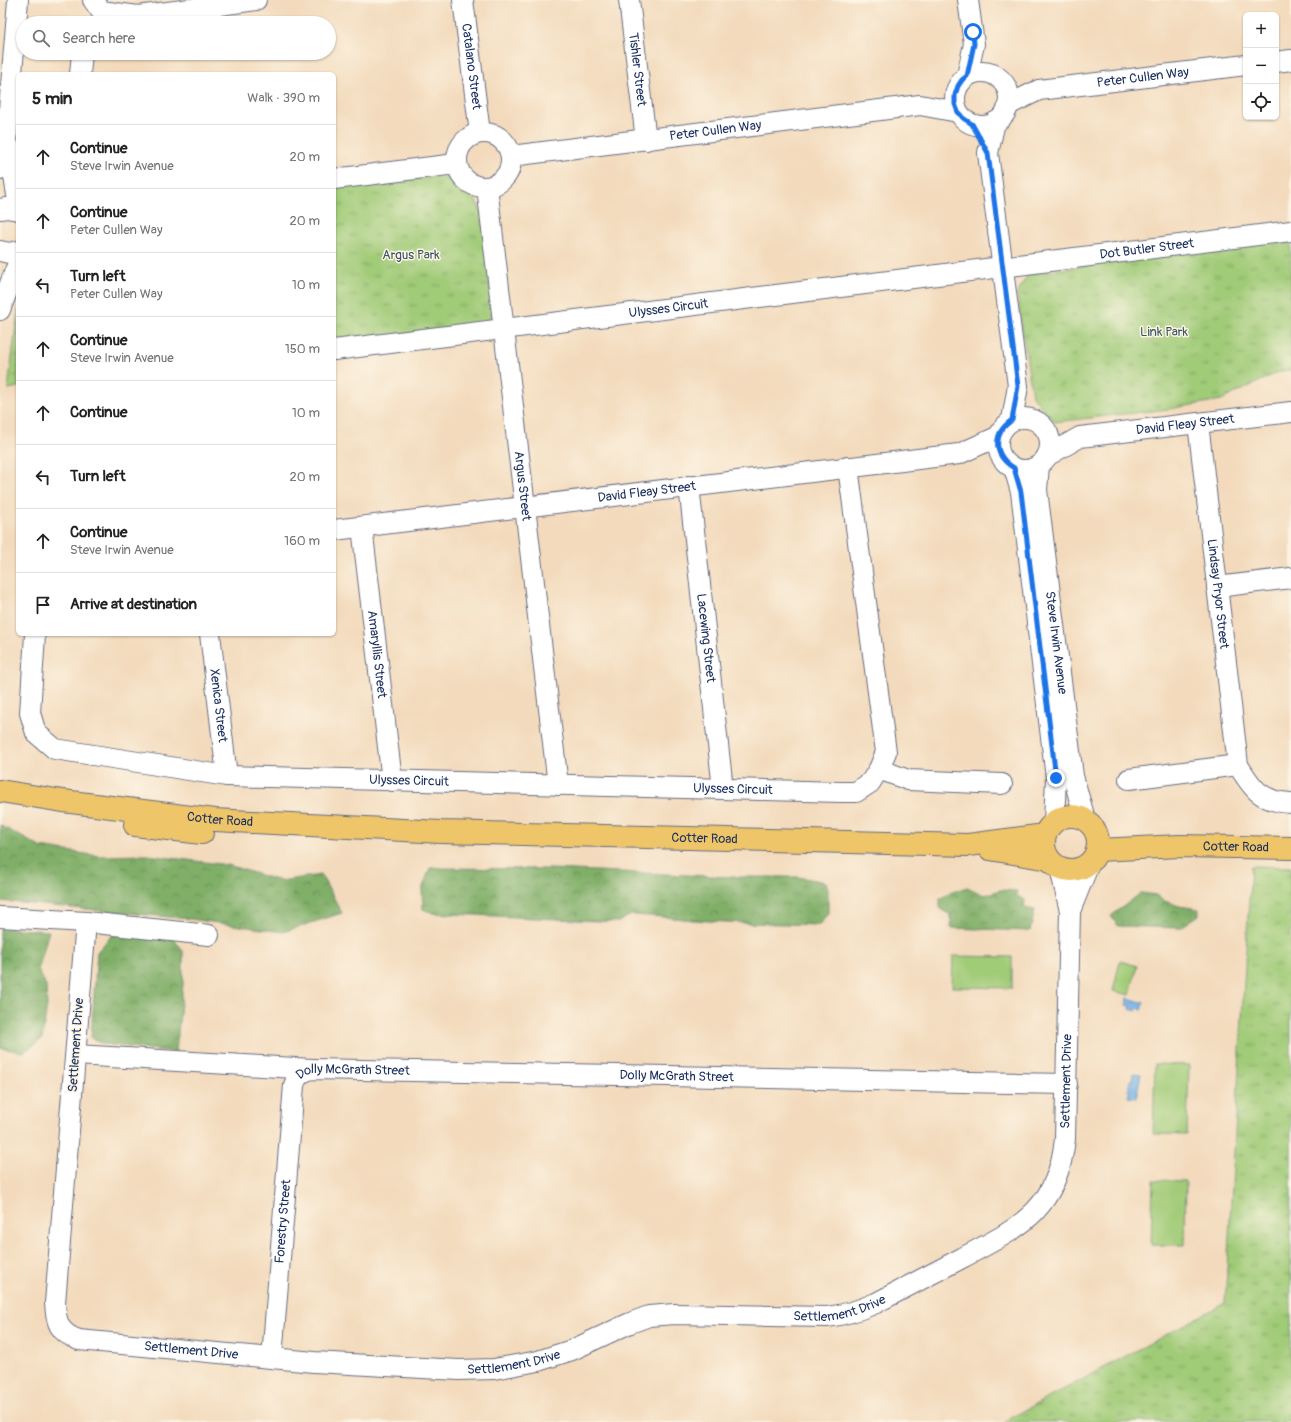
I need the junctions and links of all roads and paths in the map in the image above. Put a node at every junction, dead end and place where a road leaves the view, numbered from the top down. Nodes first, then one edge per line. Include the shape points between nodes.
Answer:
1 (18, 0) edge
2 (256, 0) edge
3 (463, 0) edge
4 (629, 0) edge
5 (968, 0) edge
6 (96, 11) edge
7 (17, 16) edge
8 (16, 24) edge
9 (974, 44) junction
10 (81, 60) edge
11 (1291, 60) edge
12 (1279, 62) edge
13 (1243, 65) edge
14 (80, 72) edge
15 (996, 76) junction
16 (963, 81) junction
17 (1039, 90) junction
18 (1008, 105) junction
19 (920, 106) junction
20 (965, 118) junction
21 (995, 122) junction
22 (480, 133) junction
23 (7, 134) junction
24 (646, 140) junction
25 (988, 153) junction
26 (511, 156) junction
27 (456, 164) junction
28 (0, 169) edge
29 (336, 178) edge
30 (486, 187) junction
31 (16, 189) edge
32 (0, 209) edge
33 (16, 210) edge
34 (1291, 231) edge
35 (16, 251) edge
36 (0, 252) edge
37 (1003, 267) junction
38 (16, 268) edge
39 (0, 310) edge
40 (504, 329) junction
41 (336, 350) edge
42 (1018, 386) junction
43 (1291, 412) edge
44 (1012, 420) junction
45 (1037, 421) junction
46 (1198, 423) junction
47 (998, 436) junction
48 (1080, 437) junction
49 (959, 454) junction
50 (1043, 461) junction
51 (1010, 466) junction
52 (848, 467) junction
53 (689, 486) junction
54 (524, 507) junction
55 (362, 527) junction
56 (336, 530) edge
57 (1291, 578) edge
58 (1217, 587) junction
59 (36, 636) edge
60 (210, 636) edge
61 (1238, 765) junction
62 (879, 769) junction
63 (227, 776) junction
64 (1129, 779) dead end
65 (392, 781) junction
66 (1002, 784) dead end
67 (558, 785) junction
68 (723, 790) junction
69 (0, 791) edge
70 (1291, 803) edge
71 (0, 806) edge
72 (1090, 824) junction
73 (1049, 829) junction
74 (441, 832) junction
75 (968, 845) junction
76 (1180, 846) junction
77 (1291, 848) edge
78 (1093, 857) junction
79 (1055, 863) junction
80 (1070, 911) junction
81 (0, 917) edge
82 (86, 922) junction
83 (209, 935) dead end
84 (76, 1055) junction
85 (312, 1069) junction
86 (1067, 1084) junction
87 (294, 1085) joint
88 (272, 1358) junction

1 - 7 street
2 - 6 street via 138,16
3 - 22 street, Catalano Street
4 - 24 street, Tishler Street
5 - 9 street
8 - 23 street
9 - 15 street
9 - 16 street
10 - 14 street
11 - 12 street
13 - 17 street, Peter Cullen Way
15 - 16 street, Peter Cullen Way via 979,72
15 - 17 street, Peter Cullen Way
15 - 18 street via 1008,90
16 - 19 street, Peter Cullen Way
16 - 20 street via 955,95 955,104
17 - 18 street, Peter Cullen Way
18 - 21 street, Peter Cullen Way
19 - 20 street, Peter Cullen Way
19 - 24 street, Peter Cullen Way
20 - 21 street, Peter Cullen Way via 987,125
20 - 25 street
21 - 25 street
22 - 26 street via 489,133 500,138 509,148
22 - 27 street via 465,140 458,151
23 - 28 street
23 - 31 street
24 - 26 street, Peter Cullen Way
25 - 37 street
26 - 30 street via 508,173 495,185
27 - 29 street
27 - 30 street via 459,172 470,184
30 - 40 street, Argus Street
32 - 33 street
34 - 37 street, Dot Butler Street
35 - 36 street
37 - 40 street, Ulysses Circuit
37 - 42 street
38 - 39 street
40 - 41 street, Ulysses Circuit
40 - 54 street, Argus Street
42 - 44 street
42 - 45 street
43 - 46 street, David Fleay Street
44 - 45 street via 1019,418
44 - 47 street
45 - 48 street, David Fleay Street
45 - 50 street via 1050,438 1050,447
46 - 48 street, David Fleay Street
46 - 58 street, Lindsay Pryor Street
47 - 49 street, David Fleay Street
47 - 51 street via 998,451
48 - 50 street, David Fleay Street
49 - 51 street, David Fleay Street
49 - 52 street, David Fleay Street
50 - 51 street via 1027,470
50 - 72 street, Steve Irwin Avenue via 1036,490 1073,776
51 - 73 street, Steve Irwin Avenue via 1021,492 1056,778
52 - 53 street, David Fleay Street
52 - 62 street, Ulysses Circuit via 886,752
53 - 54 street, David Fleay Street
53 - 68 street, Lacewing Street
54 - 55 street, David Fleay Street
54 - 67 street, Argus Street
55 - 56 street, David Fleay Street
55 - 65 street, Amaryllis Street
57 - 58 street
58 - 61 street, Lindsay Pryor Street
59 - 63 street, Ulysses Circuit via 30,713 36,734 54,749
60 - 63 street, Xenica Street
61 - 64 street
61 - 70 street, Lindsay Pryor Street via 1250,784 1263,797
62 - 66 street via 908,780
62 - 68 street, Ulysses Circuit via 870,783 856,792
63 - 65 street, Ulysses Circuit
65 - 67 street, Ulysses Circuit
67 - 68 street, Ulysses Circuit
69 - 74 main road, Cotter Road via 214,820
71 - 74 main road, Cotter Road via 170,830 237,835 298,838 386,837
72 - 73 main road via 1077,816 1069,816 1061,818
72 - 76 main road, Cotter Road
72 - 78 main road via 1098,836
73 - 75 main road, Cotter Road
73 - 79 main road via 1044,843 1045,852
74 - 75 main road, Cotter Road
75 - 79 main road, Cotter Road
76 - 77 main road, Cotter Road
76 - 78 main road, Cotter Road
78 - 79 main road via 1075,870 1068,870
78 - 80 street, Settlement Drive
79 - 80 street, Settlement Drive
80 - 86 street, Settlement Drive
81 - 82 street
82 - 83 street
82 - 84 street, Settlement Drive
84 - 85 street
84 - 88 street, Settlement Drive via 55,1303 58,1324 63,1332 79,1340
85 - 86 street, Dolly McGrath Street
85 - 87 street, Dolly McGrath Street via 301,1072
86 - 88 street, Settlement Drive via 1063,1158 1052,1189 1026,1221 1011,1232 876,1304 858,1311 827,1317 674,1314 649,1316 572,1350 538,1361 494,1369 459,1370
87 - 88 street, Forestry Street

